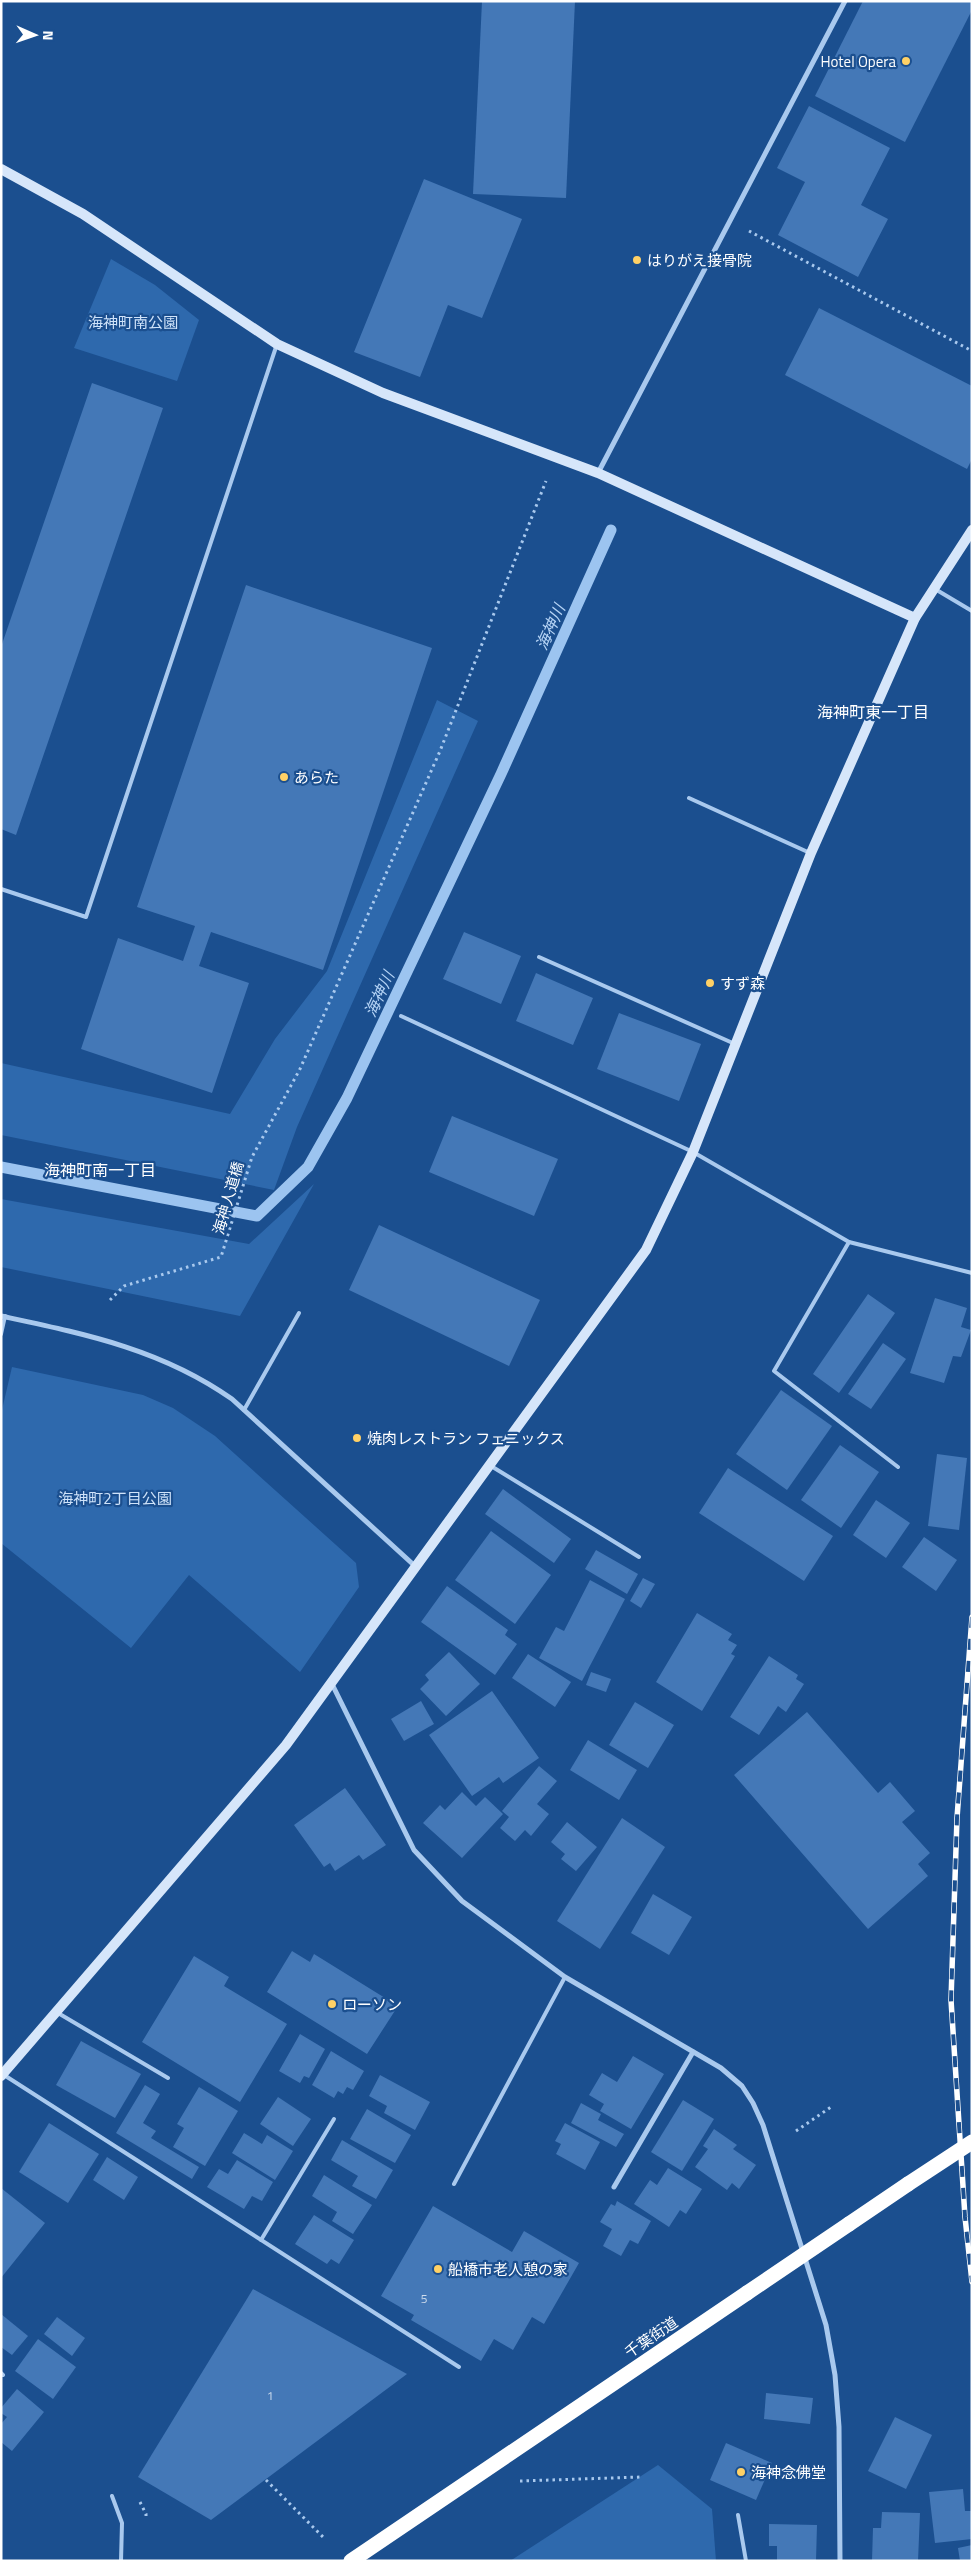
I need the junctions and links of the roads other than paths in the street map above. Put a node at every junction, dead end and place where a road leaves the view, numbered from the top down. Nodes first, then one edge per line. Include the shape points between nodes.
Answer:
1 (845, 1) edge
2 (1, 169) edge
3 (277, 344) junction
4 (598, 473) junction
5 (972, 530) edge
6 (934, 589) junction
7 (972, 611) edge
8 (915, 618) junction
9 (689, 798) dead end
10 (811, 853) junction
11 (1, 888) edge
12 (539, 957) dead end
13 (401, 1016) dead end
14 (735, 1044) junction
15 (693, 1152) junction
16 (849, 1242) junction
17 (972, 1273) edge
18 (300, 1313) dead end
19 (3, 1316) edge
20 (1, 1334) edge
21 (244, 1410) junction
22 (490, 1464) junction
23 (898, 1467) dead end
24 (639, 1557) dead end
25 (417, 1567) junction
26 (331, 1684) junction
27 (566, 1977) junction
28 (58, 2013) junction
29 (693, 2052) junction
30 (2, 2075) edge
31 (168, 2078) dead end
32 (334, 2119) dead end
33 (972, 2142) edge
34 (454, 2184) dead end
35 (614, 2187) dead end
36 (261, 2240) junction
37 (459, 2367) dead end
38 (112, 2496) dead end
39 (738, 2515) dead end
40 (122, 2561) edge
41 (351, 2561) edge
42 (746, 2561) edge
43 (840, 2561) edge

1 - 4 street
2 - 3 street via 83,214
3 - 4 street via 383,393
3 - 11 lane via 86,917
4 - 8 street
5 - 6 street
6 - 7 lane
6 - 8 street
8 - 10 street
9 - 10 lane
10 - 14 street
12 - 14 lane
13 - 15 lane
14 - 15 street
15 - 16 lane
15 - 22 street via 646,1250
16 - 17 lane
16 - 23 lane via 774,1370
18 - 21 lane
19 - 20 lane
19 - 21 street via 142,1351 204,1379
21 - 25 street
22 - 24 lane
22 - 25 street
25 - 26 street
26 - 27 street via 414,1850 462,1901
26 - 28 street via 286,1745
27 - 29 street
27 - 34 lane
28 - 30 street
28 - 31 lane
29 - 35 street
29 - 43 street via 721,2068 742,2086 753,2103 786,2194 825,2321 835,2375 839,2427
30 - 36 lane
32 - 36 lane
33 - 41 highway, 千葉街道, bridge
36 - 37 lane
38 - 40 lane via 122,2523
39 - 42 lane

